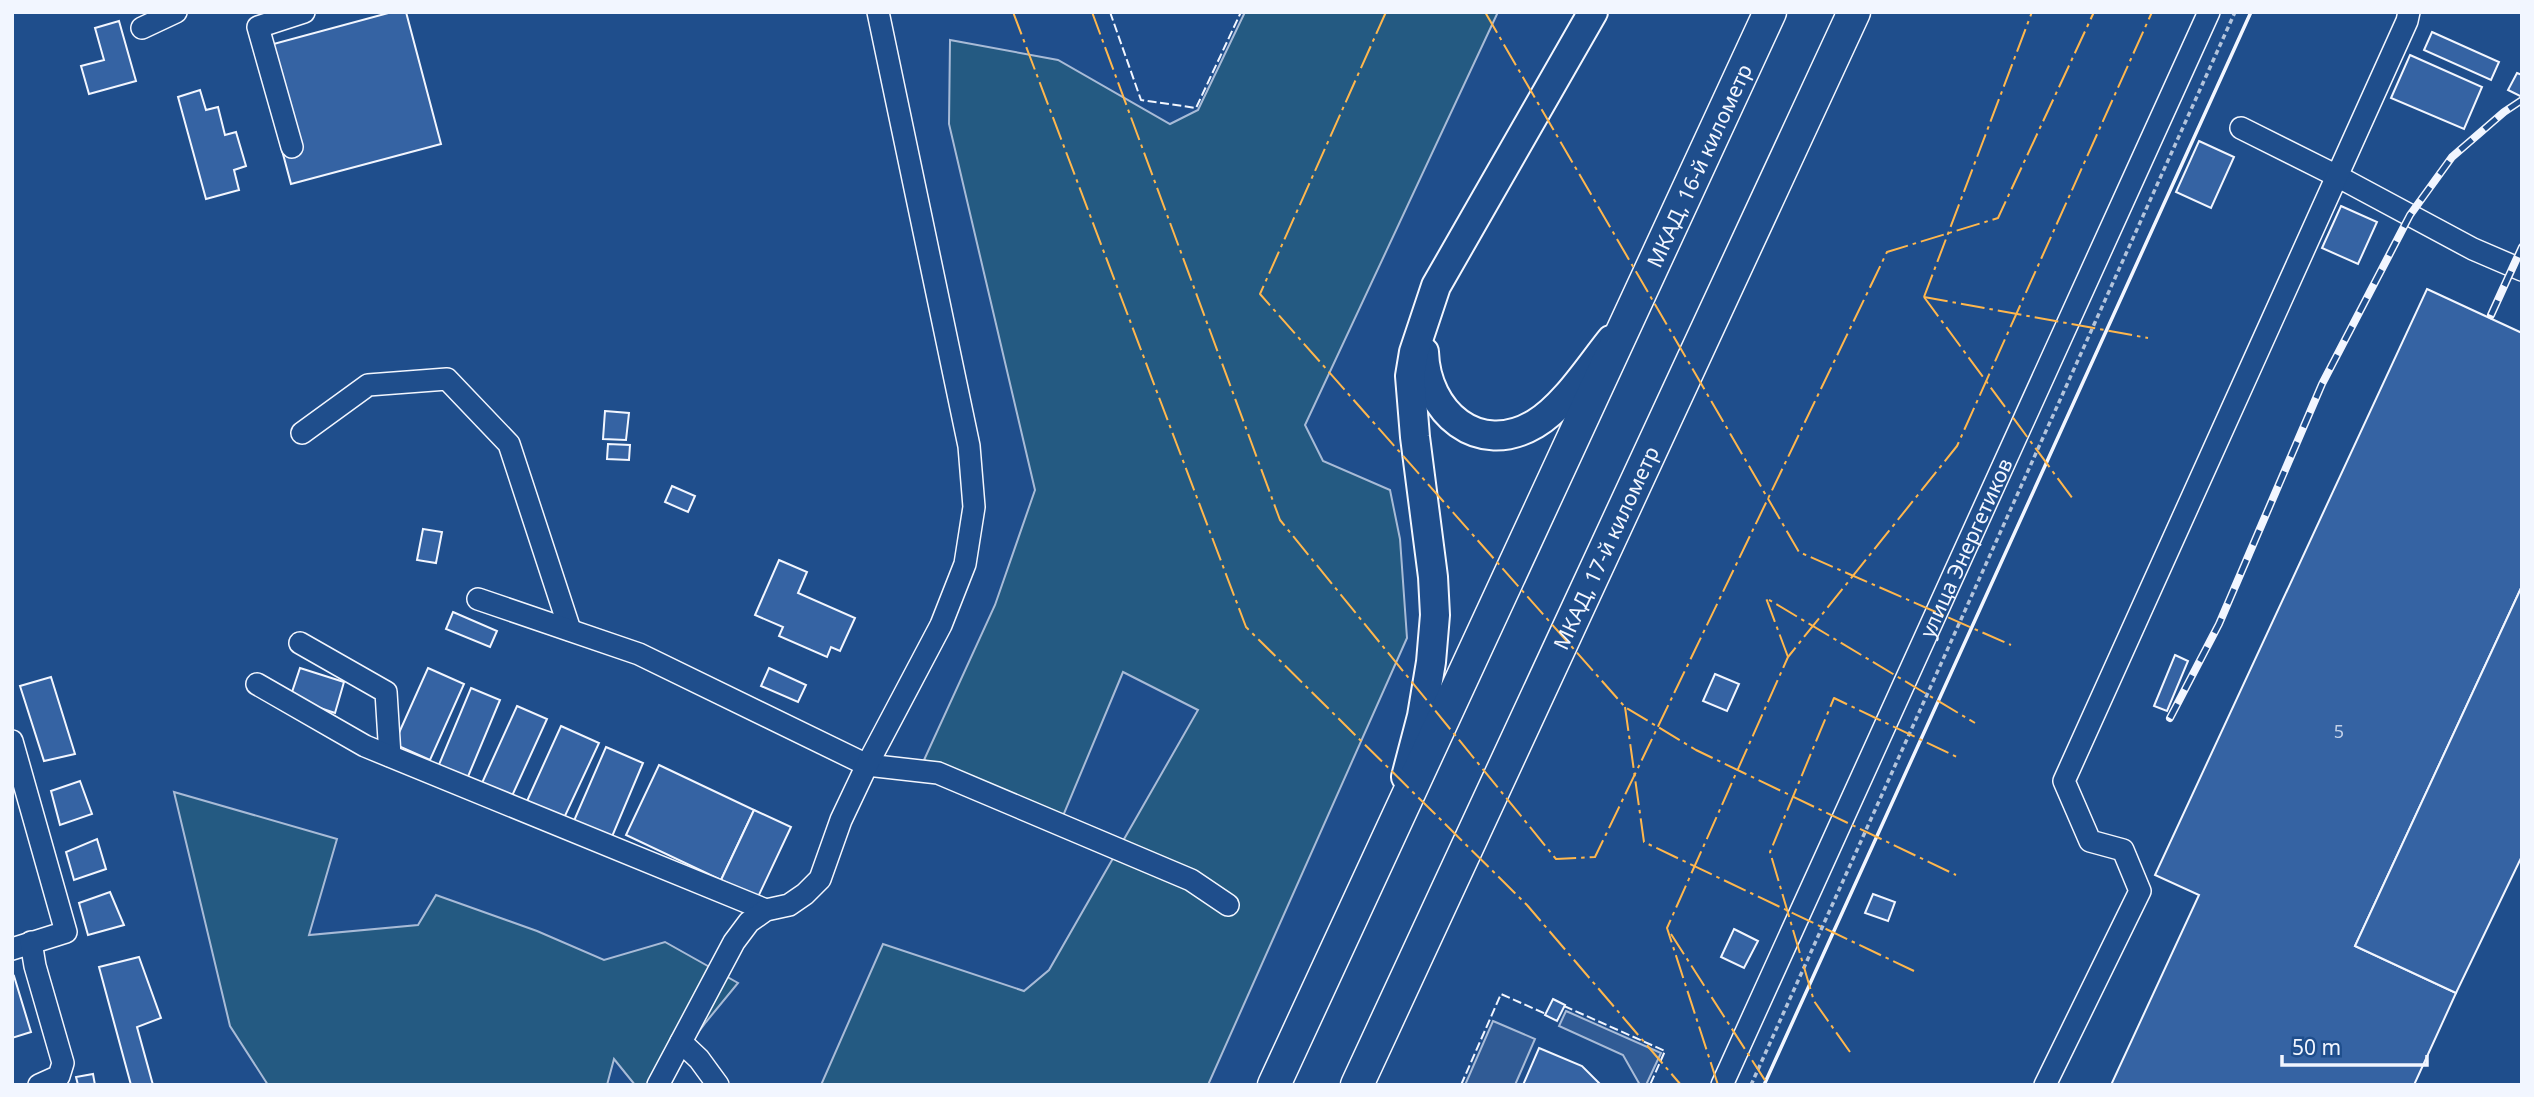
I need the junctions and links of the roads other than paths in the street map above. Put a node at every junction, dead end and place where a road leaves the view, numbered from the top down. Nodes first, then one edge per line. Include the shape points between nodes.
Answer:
1 (176, 12) edge
2 (304, 12) edge
3 (878, 12) edge
4 (1593, 12) edge
5 (1770, 12) edge
6 (1854, 12) edge
7 (2209, 12) edge
8 (2409, 12) edge
9 (142, 28) dead end
10 (2241, 128) dead end
11 (292, 148) dead end
12 (2337, 176) junction
13 (2522, 270) edge
14 (1629, 319) junction
15 (1423, 325) junction
16 (302, 433) dead end
17 (478, 599) dead end
18 (570, 630) junction
19 (300, 643) dead end
20 (257, 684) dead end
21 (12, 741) edge
22 (390, 756) junction
23 (867, 765) junction
24 (1393, 827) junction
25 (1228, 905) dead end
26 (766, 910) junction
27 (22, 946) edge
28 (681, 1042) junction
29 (39, 1085) edge
30 (659, 1085) edge
31 (718, 1085) edge
32 (1274, 1085) edge
33 (1357, 1085) edge
34 (1722, 1085) edge
35 (2045, 1085) edge

1 - 9 street
2 - 11 street via 258,27
3 - 23 street via 969,446 974,507 965,565 942,625
4 - 15 main road via 1436,286
5 - 14 highway, МКАД, 16-й километр
6 - 33 highway, МКАД, 17-й километр
7 - 34 street, улица Энергетиков
8 - 12 street
10 - 12 street
12 - 13 street
12 - 35 street via 2064,781 2090,841 2123,850 2140,891
14 - 15 main road via 1552,411 1519,432 1497,435 1476,432 1451,420 1439,404 1424,362
14 - 24 highway
15 - 24 main road via 1410,376 1435,615 1422,716
16 - 18 street via 368,385 447,379 509,444
17 - 18 street
18 - 23 street via 639,654
19 - 22 street via 386,692
20 - 22 street
21 - 27 street via 66,932
22 - 26 street
23 - 25 street via 938,773 1191,880
23 - 26 street via 820,879 789,905
24 - 32 highway
26 - 28 street via 749,922 734,942
27 - 29 street via 35,966 63,1063 59,1076
28 - 30 street
28 - 31 street

